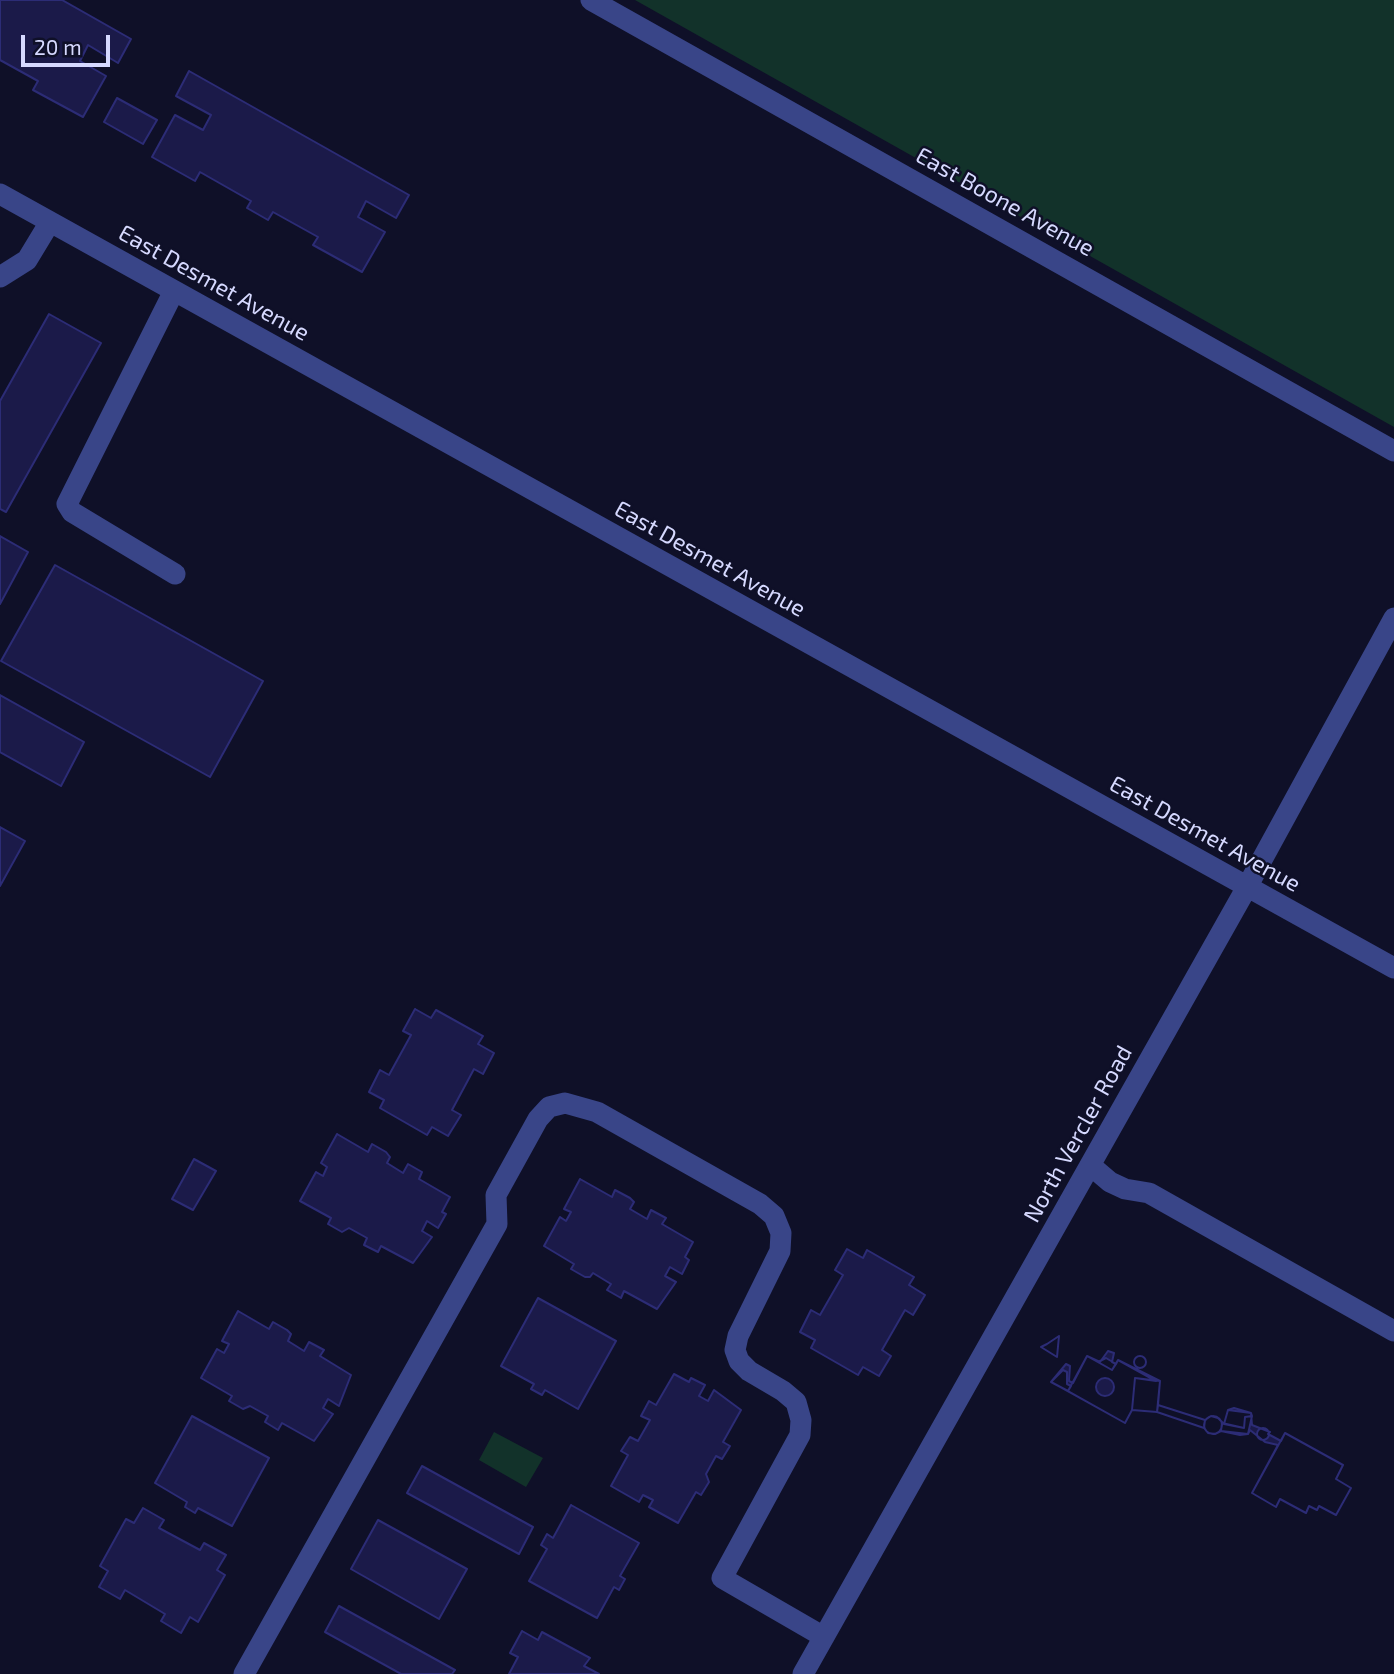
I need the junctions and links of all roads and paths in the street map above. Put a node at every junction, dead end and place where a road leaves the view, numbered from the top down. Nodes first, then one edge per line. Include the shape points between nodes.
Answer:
1 (591, 0) edge
2 (0, 194) edge
3 (50, 222) junction
4 (0, 277) edge
5 (174, 291) junction
6 (1394, 451) edge
7 (175, 574) dead end
8 (1394, 618) edge
9 (1247, 887) junction
10 (1394, 968) edge
11 (1090, 1165) junction
12 (1394, 1331) edge
13 (824, 1637) junction
14 (244, 1674) edge
15 (803, 1674) edge

1 - 6 street, East Boone Avenue
2 - 3 street, East Desmet Avenue
3 - 4 street via 27,260
3 - 5 street, East Desmet Avenue
5 - 7 street via 67,504 72,512
5 - 9 street, East Desmet Avenue
8 - 9 street, North Vercler Road
9 - 10 street, East Desmet Avenue
9 - 11 street, North Vercler Road
11 - 12 street via 1110,1182 1149,1193
11 - 13 street, North Vercler Road
13 - 14 street via 722,1578 800,1436 796,1402 749,1371 735,1350 780,1251 781,1233 774,1216 597,1112 565,1103 548,1107 538,1119 496,1195 497,1224
13 - 15 street, North Vercler Road

